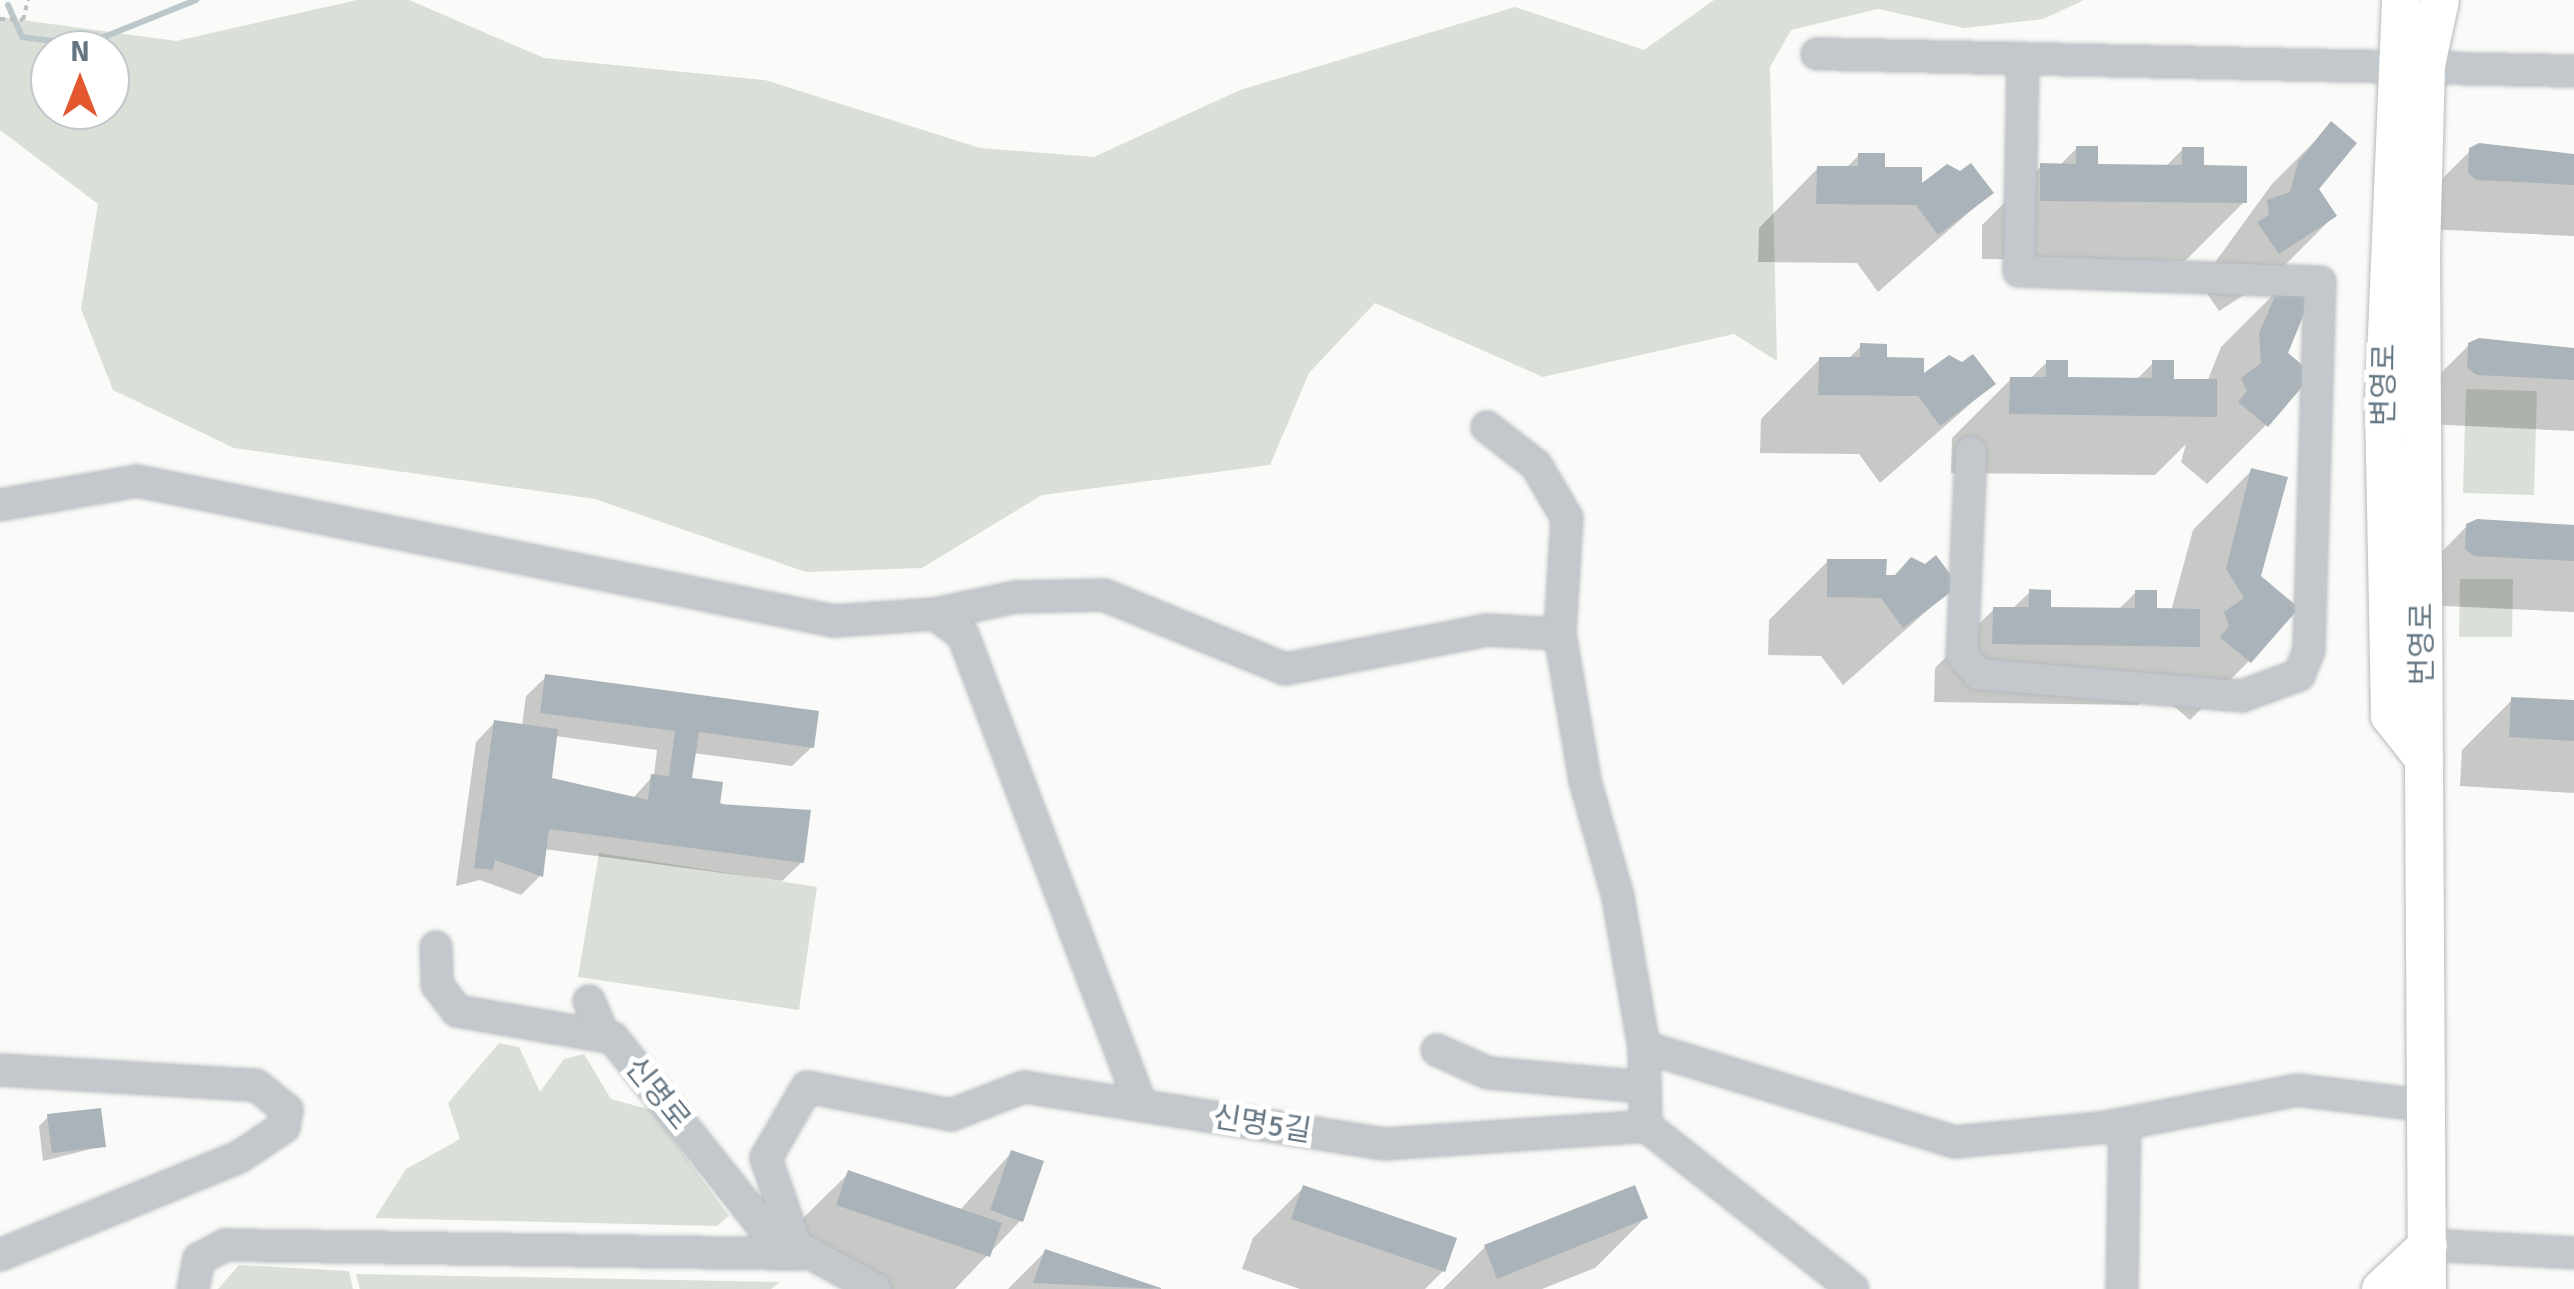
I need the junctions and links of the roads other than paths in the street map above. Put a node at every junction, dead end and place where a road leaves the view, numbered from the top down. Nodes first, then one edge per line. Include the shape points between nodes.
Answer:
1 (2401, 0) edge
2 (2440, 0) edge
3 (1818, 54) dead end
4 (2023, 58) junction
5 (2409, 64) junction
6 (2574, 71) edge
7 (1487, 427) dead end
8 (1971, 452) dead end
9 (0, 505) edge
10 (935, 614) junction
11 (1560, 634) junction
12 (436, 948) dead end
13 (589, 1001) dead end
14 (604, 1036) junction
15 (1644, 1047) junction
16 (1437, 1050) dead end
17 (0, 1070) edge
18 (1645, 1087) junction
19 (1141, 1105) junction
20 (2427, 1106) junction
21 (2125, 1124) junction
22 (1646, 1126) junction
23 (2428, 1244) junction
24 (2574, 1253) edge
25 (799, 1254) junction
26 (0, 1256) edge
27 (192, 1289) edge
28 (876, 1289) edge
29 (1853, 1289) edge
30 (2122, 1289) edge
31 (2381, 1289) edge
32 (2427, 1289) edge

1 - 5 main road
2 - 5 main road, 번영로
3 - 4 street
4 - 5 street
4 - 8 street via 2020,270 2320,282 2309,650 2298,675 2242,696 1978,674 1962,655
5 - 6 street
5 - 20 main road, 번영로
7 - 11 street via 1536,465 1567,518
9 - 10 street via 137,481 834,622
10 - 11 street via 1016,597 1104,595 1285,669 1487,630
10 - 19 street via 963,635
11 - 15 street
12 - 14 street, 신명로 via 437,985 457,1010
13 - 14 street
14 - 25 street, 신명로 via 765,1228
15 - 18 street
15 - 21 street via 1955,1142
16 - 18 street via 1488,1073
17 - 26 street via 256,1086 287,1110 284,1127 239,1158
18 - 22 street
19 - 22 street, 신명5길 via 1386,1144
19 - 25 street, 신명5길 via 1024,1086 950,1115 807,1086 766,1158
20 - 21 street via 2297,1090
20 - 23 main road, 번영로
21 - 30 street
22 - 29 street
23 - 24 street
23 - 31 main road
23 - 32 main road, 번영로
25 - 27 street via 225,1245 199,1259
25 - 28 street, 신명로

